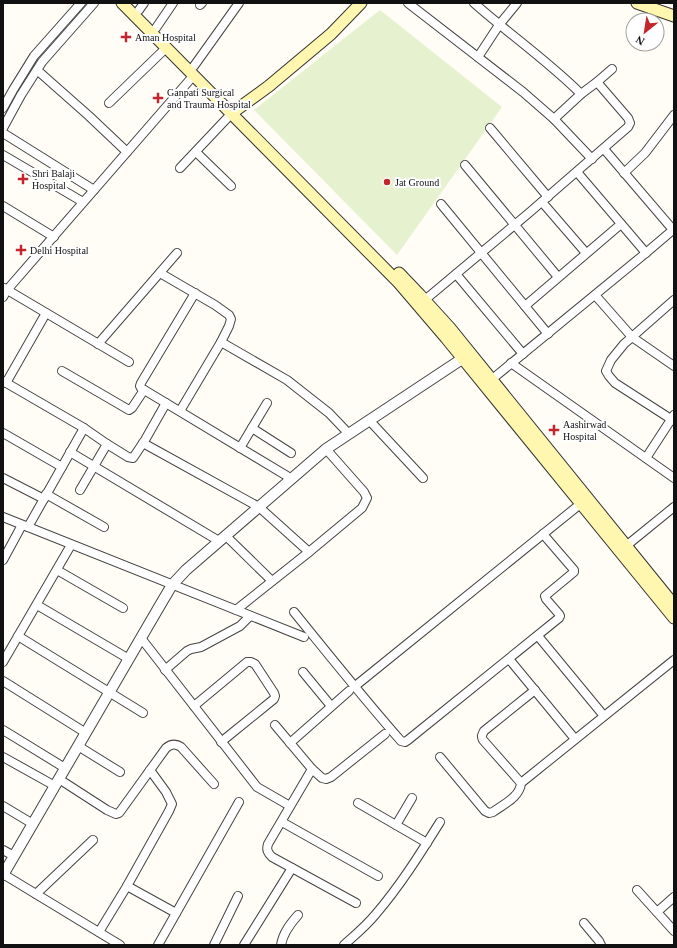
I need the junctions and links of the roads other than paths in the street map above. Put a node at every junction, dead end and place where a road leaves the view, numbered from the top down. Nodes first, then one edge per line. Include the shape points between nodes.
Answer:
1 (81, 3) edge
2 (94, 3) edge
3 (122, 3) edge
4 (173, 3) edge
5 (239, 3) edge
6 (361, 3) edge
7 (408, 3) edge
8 (474, 3) edge
9 (518, 3) edge
10 (637, 3) edge
11 (658, 3) edge
12 (138, 5) edge
13 (674, 9) edge
14 (674, 16) edge
15 (499, 25) junction
16 (156, 28) junction
17 (166, 48) junction
18 (478, 57) junction
19 (612, 69) dead end
20 (37, 70) junction
21 (194, 70) junction
22 (597, 82) junction
23 (581, 94) junction
24 (109, 103) dead end
25 (3, 108) edge
26 (235, 111) junction
27 (674, 115) edge
28 (554, 119) junction
29 (3, 128) edge
30 (490, 128) dead end
31 (3, 133) edge
32 (604, 149) junction
33 (127, 152) junction
34 (196, 152) junction
35 (3, 155) edge
36 (592, 159) junction
37 (465, 165) dead end
38 (180, 168) dead end
39 (577, 172) junction
40 (624, 173) junction
41 (231, 186) dead end
42 (94, 190) junction
43 (545, 199) junction
44 (83, 202) junction
45 (441, 204) dead end
46 (3, 206) edge
47 (621, 224) junction
48 (515, 225) junction
49 (674, 230) edge
50 (54, 237) junction
51 (177, 253) dead end
52 (481, 253) junction
53 (586, 253) junction
54 (646, 253) junction
55 (160, 272) junction
56 (456, 274) junction
57 (558, 277) junction
58 (4, 292) edge
59 (195, 293) junction
60 (595, 295) junction
61 (674, 300) edge
62 (421, 303) junction
63 (525, 306) junction
64 (46, 313) junction
65 (548, 334) junction
66 (632, 337) junction
67 (221, 342) junction
68 (98, 344) junction
69 (523, 354) junction
70 (467, 356) junction
71 (129, 362) dead end
72 (511, 363) junction
73 (674, 366) edge
74 (62, 371) dead end
75 (491, 380) junction
76 (4, 382) edge
77 (144, 390) junction
78 (166, 403) junction
79 (267, 403) dead end
80 (180, 411) junction
81 (673, 418) edge
82 (369, 420) junction
83 (84, 428) junction
84 (252, 428) junction
85 (3, 433) edge
86 (349, 434) junction
87 (143, 443) junction
88 (107, 444) junction
89 (240, 448) junction
90 (326, 449) junction
91 (70, 452) junction
92 (291, 453) dead end
93 (646, 458) junction
94 (94, 466) junction
95 (62, 467) junction
96 (3, 478) edge
97 (423, 478) dead end
98 (674, 478) edge
99 (292, 479) junction
100 (80, 490) dead end
101 (45, 497) junction
102 (584, 501) junction
103 (674, 506) edge
104 (259, 507) junction
105 (3, 517) edge
106 (25, 526) junction
107 (104, 527) dead end
108 (543, 534) junction
109 (222, 538) junction
110 (71, 545) junction
111 (626, 546) junction
112 (310, 552) junction
113 (3, 560) edge
114 (57, 570) junction
115 (272, 581) junction
116 (172, 585) junction
117 (662, 597) junction
118 (36, 605) junction
119 (674, 605) edge
120 (123, 608) dead end
121 (236, 610) junction
122 (294, 612) dead end
123 (250, 616) junction
124 (674, 618) edge
125 (18, 636) junction
126 (538, 636) junction
127 (304, 637) dead end
128 (141, 638) junction
129 (129, 659) junction
130 (509, 660) junction
131 (674, 660) edge
132 (3, 662) edge
133 (165, 670) junction
134 (303, 672) dead end
135 (3, 681) edge
136 (352, 689) junction
137 (534, 690) junction
138 (110, 692) junction
139 (194, 706) junction
140 (331, 706) junction
141 (143, 713) dead end
142 (604, 716) junction
143 (275, 725) dead end
144 (3, 730) edge
145 (86, 733) junction
146 (385, 734) dead end
147 (575, 739) junction
148 (221, 742) junction
149 (290, 743) junction
150 (78, 746) junction
151 (3, 757) edge
152 (440, 757) dead end
153 (65, 768) junction
154 (312, 769) junction
155 (150, 770) junction
156 (120, 772) dead end
157 (57, 783) junction
158 (521, 783) junction
159 (214, 784) dead end
160 (412, 798) dead end
161 (239, 802) dead end
162 (358, 803) dead end
163 (3, 806) edge
164 (290, 806) junction
165 (282, 822) junction
166 (440, 822) dead end
167 (33, 824) junction
168 (396, 825) junction
169 (93, 840) dead end
170 (427, 843) junction
171 (3, 850) edge
172 (14, 856) junction
173 (292, 868) junction
174 (3, 875) edge
175 (378, 876) dead end
176 (127, 886) junction
177 (637, 890) dead end
178 (36, 894) junction
179 (238, 896) dead end
180 (674, 897) edge
181 (356, 903) dead end
182 (657, 912) junction
183 (176, 913) junction
184 (298, 915) dead end
185 (584, 923) dead end
186 (674, 931) edge
187 (99, 932) junction
188 (120, 945) edge
189 (158, 945) edge
190 (214, 945) edge
191 (244, 945) edge
192 (281, 945) edge
193 (344, 945) edge
194 (601, 945) edge

1 - 25 street via 34,56
2 - 20 street
3 - 17 main road
4 - 16 street
5 - 21 street
6 - 26 main road via 331,34
7 - 18 street
8 - 15 street
9 - 15 street
10 - 14 main road
11 - 13 main road
12 - 16 main road
15 - 18 street
15 - 23 street via 562,75
16 - 21 main road
17 - 21 main road
17 - 24 street
18 - 28 street
19 - 22 street
20 - 29 street
20 - 33 street
21 - 26 main road
21 - 33 street
22 - 23 street
22 - 32 street via 628,118 630,124
23 - 28 street
26 - 34 street
26 - 62 main road
27 - 40 street via 645,152
28 - 36 street
30 - 43 street
31 - 42 street
32 - 36 street
32 - 40 street
33 - 42 street
34 - 38 street
34 - 41 street
35 - 44 street
36 - 39 street
37 - 48 street
39 - 43 street
39 - 47 street
40 - 49 street
42 - 44 street
43 - 48 street
43 - 53 street
44 - 50 street
45 - 52 street
46 - 50 street
47 - 53 street
47 - 54 street
48 - 52 street
48 - 57 street
49 - 54 street
50 - 58 street
51 - 55 street
52 - 56 street
52 - 63 street
53 - 57 street
54 - 60 street
55 - 59 street
55 - 68 street
56 - 62 street
56 - 69 street
57 - 63 street
58 - 64 street
59 - 67 street via 229,315 229,326
59 - 77 street via 141,383 140,386
60 - 65 street
60 - 66 street
61 - 66 street
62 - 70 main road
63 - 65 street
64 - 68 street
64 - 76 street
65 - 69 street
66 - 73 street
66 - 81 street via 624,344 606,371 615,383
67 - 80 street
67 - 86 street via 287,380 329,413
68 - 71 street
69 - 72 street
70 - 75 main road
70 - 82 street
70 - 102 main road
72 - 75 street
72 - 93 street
74 - 77 street via 129,410
75 - 102 main road
76 - 83 street
77 - 78 street
78 - 80 street
78 - 87 street
79 - 84 street
80 - 89 street
81 - 93 street
82 - 86 street
82 - 97 street
83 - 88 street
83 - 91 street
84 - 89 street
84 - 92 street
85 - 95 street
86 - 90 street
87 - 88 street via 133,458
87 - 104 street
88 - 94 street
89 - 99 street
90 - 99 street
90 - 112 street via 367,498 362,508
91 - 94 street
91 - 95 street
93 - 98 street
94 - 100 street
94 - 109 street
95 - 101 street
96 - 101 street
99 - 104 street
101 - 106 street
101 - 107 street
102 - 108 street
102 - 111 main road
102 - 117 main road
103 - 111 street
104 - 109 street
104 - 112 street
105 - 106 street
106 - 110 street
106 - 113 street
108 - 126 street via 574,572 545,595 560,616
108 - 136 street
109 - 115 street
109 - 116 street
110 - 114 street
110 - 116 street
111 - 117 main road
112 - 115 street
114 - 118 street
114 - 120 street
115 - 121 street
116 - 121 street
116 - 128 street
117 - 119 main road
117 - 124 main road
118 - 125 street
118 - 129 street
121 - 123 street
122 - 136 street
123 - 127 street
123 - 133 street via 240,626 201,647 191,648
125 - 132 street
125 - 138 street
126 - 130 street
126 - 142 street
128 - 129 street
128 - 133 street
129 - 138 street
130 - 136 street via 405,742 401,742
130 - 137 street
131 - 142 street
133 - 139 street
134 - 140 street
135 - 145 street
136 - 140 street
137 - 147 street
137 - 158 street via 482,734 483,740
138 - 141 street
138 - 145 street
139 - 148 street
139 - 148 street via 247,662 255,664 274,693 274,699
140 - 149 street
142 - 147 street
143 - 149 street
144 - 153 street
145 - 150 street
146 - 154 street via 331,777 322,778
147 - 158 street
148 - 164 street via 257,787
149 - 154 street
150 - 153 street
150 - 156 street
151 - 157 street
152 - 158 street via 489,813 515,796
153 - 157 street
154 - 164 street
155 - 157 street via 116,814
155 - 159 street via 166,748 176,744
155 - 176 street via 172,804
157 - 167 street
160 - 168 street
161 - 183 street
162 - 168 street
163 - 167 street
164 - 165 street
165 - 173 street via 267,850 272,857
165 - 175 street
166 - 170 street
167 - 172 street
168 - 170 street
169 - 178 street
170 - 193 street via 376,915
171 - 172 street
172 - 174 street
173 - 181 street
173 - 191 street
174 - 178 street
176 - 183 street
176 - 187 street
177 - 182 street
178 - 187 street
179 - 190 street
180 - 182 street
182 - 186 street
183 - 189 street
184 - 192 street via 286,931
185 - 194 street
187 - 188 street

